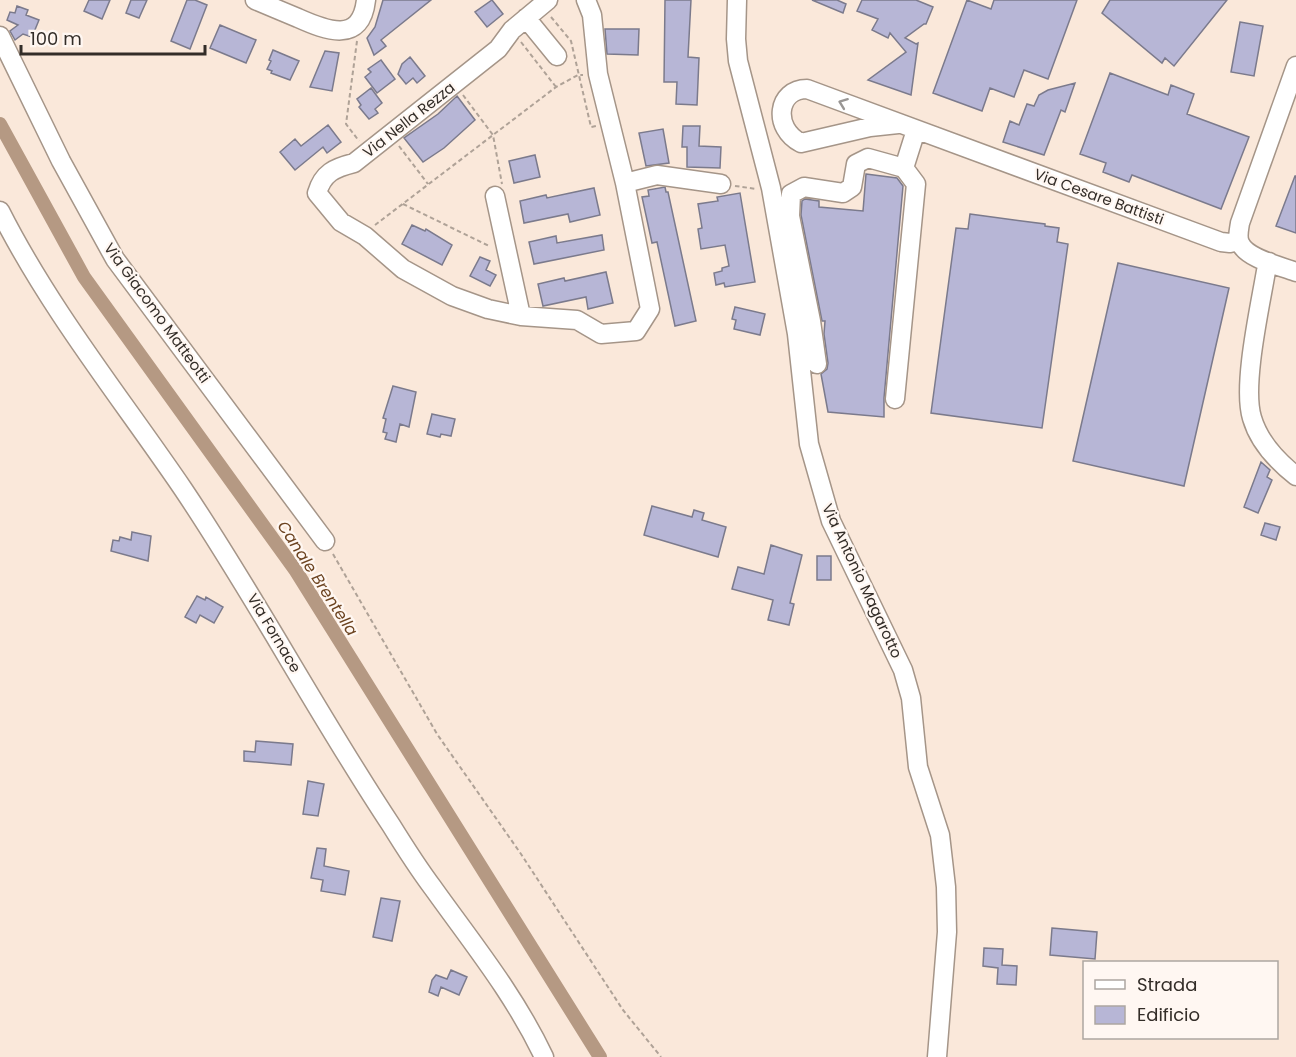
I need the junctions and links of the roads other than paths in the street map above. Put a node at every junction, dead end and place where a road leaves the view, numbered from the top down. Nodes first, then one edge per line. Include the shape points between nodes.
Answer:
1 (255, 0) edge
2 (366, 0) edge
3 (586, 0) edge
4 (737, 0) edge
5 (545, 3) edge
6 (526, 18) junction
7 (0, 36) edge
8 (557, 56) dead end
9 (1296, 66) edge
10 (898, 124) junction
11 (916, 130) junction
12 (904, 168) junction
13 (625, 183) junction
14 (721, 184) road end
15 (495, 196) road end
16 (0, 211) edge
17 (1239, 242) junction
18 (1269, 262) junction
19 (1296, 272) edge
20 (521, 315) junction
21 (817, 364) dead end
22 (896, 399) dead end
23 (1296, 477) edge
24 (325, 541) road end
25 (544, 1057) edge
26 (937, 1057) edge

1 - 2 street via 324,29 339,31 359,22
3 - 13 street, Via Nella Rezza via 592,15 598,74
4 - 26 street, Via Antonio Magarotto via 738,62 771,188 797,334 809,444 831,521 903,670 911,698 918,767 940,835 947,932
5 - 6 street, Via Nella Rezza
6 - 8 street
6 - 20 street, Via Nella Rezza via 498,49 354,163 337,167 321,180 317,193 341,222 365,236 403,269 452,296
7 - 24 street, Via Giacomo Matteotti via 61,161 115,259
9 - 17 street via 1240,223
10 -> 10 street, Via Cesare Battisti via 807,89 791,94 781,111 786,133 801,143
10 - 11 street, Via Cesare Battisti
11 - 12 street
11 - 17 street, Via Cesare Battisti via 1221,242
12 - 21 street via 867,158 856,164 852,187 843,193 804,187 791,194 790,216
12 - 22 street via 916,184
13 - 14 street via 657,175
13 - 20 street, Via Nella Rezza via 650,309 636,331 601,334 577,320
15 - 20 street
16 - 25 street, Via Fornace via 42,284 254,599 389,823 506,987
17 - 18 street, Via Cesare Battisti via 1245,251
18 - 19 street, Via Cesare Battisti
18 - 23 street via 1248,389 1251,417 1261,439

